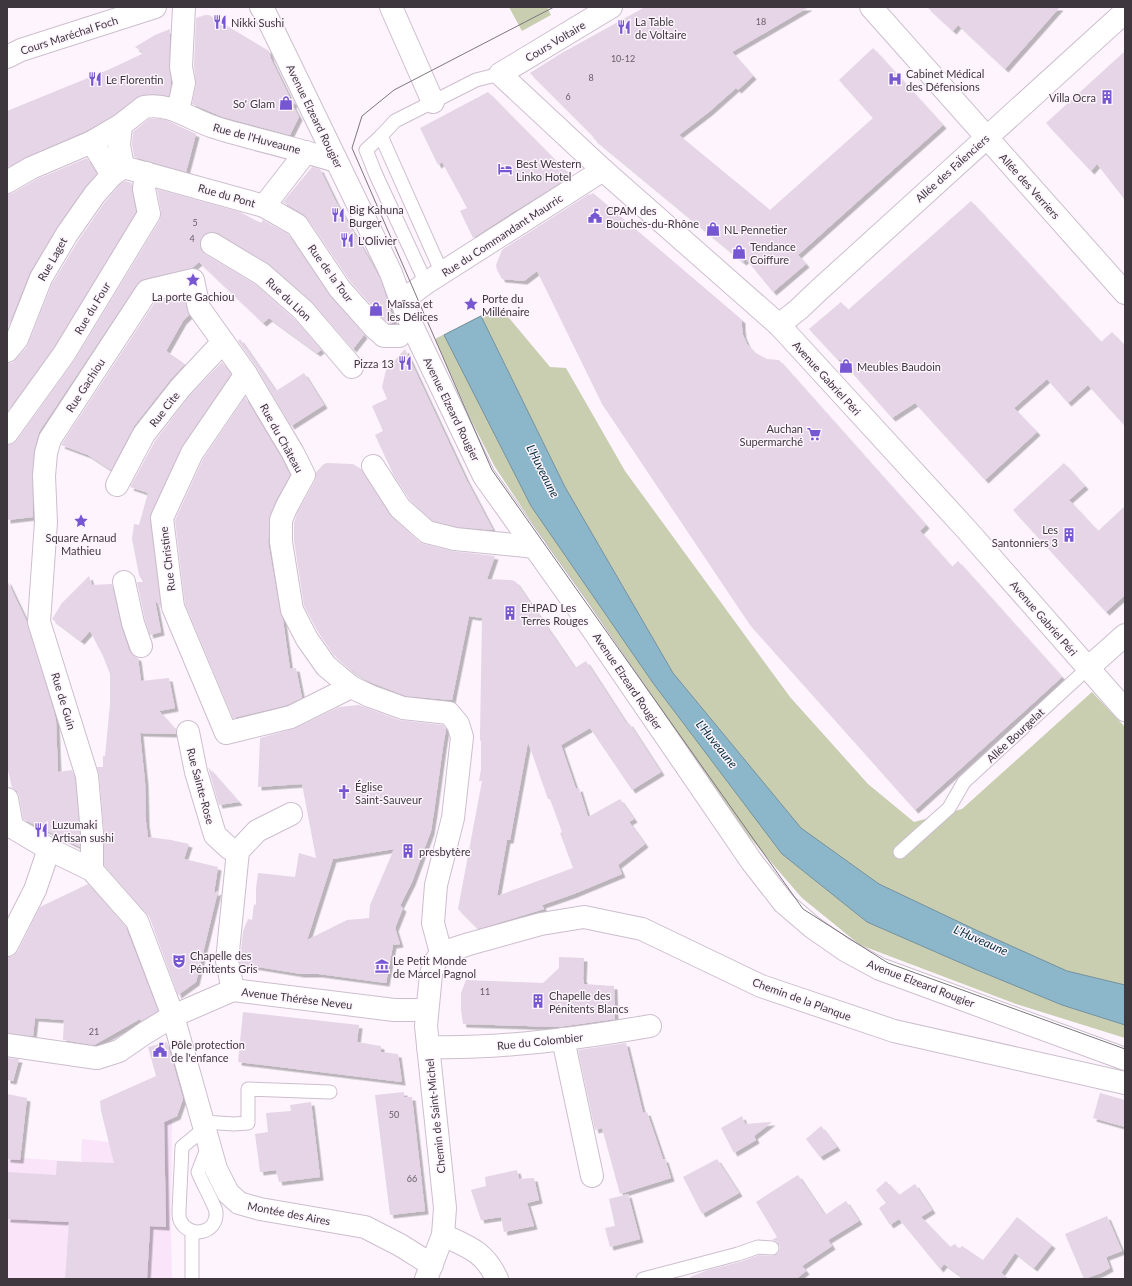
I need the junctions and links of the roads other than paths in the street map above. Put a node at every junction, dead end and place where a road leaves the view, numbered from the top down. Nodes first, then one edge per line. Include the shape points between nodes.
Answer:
1 (155, 7) edge
2 (184, 7) edge
3 (260, 7) edge
4 (391, 7) edge
5 (610, 7) edge
6 (871, 7) edge
7 (1125, 12) edge
8 (7, 57) edge
9 (500, 74) junction
10 (433, 102) junction
11 (178, 111) junction
12 (120, 126) junction
13 (381, 136) junction
14 (987, 137) junction
15 (92, 142) junction
16 (306, 152) junction
17 (336, 161) junction
18 (603, 170) junction
19 (118, 171) junction
20 (146, 173) junction
21 (7, 182) edge
22 (264, 206) junction
23 (212, 244) dead end
24 (434, 278) junction
25 (192, 280) joint
26 (1125, 293) edge
27 (400, 298) junction
28 (779, 325) junction
29 (399, 336) dead end
30 (223, 342) junction
31 (7, 351) edge
32 (352, 368) dead end
33 (246, 374) junction
34 (7, 433) edge
35 (373, 466) dead end
36 (117, 485) dead end
37 (46, 533) joint
38 (535, 547) junction
39 (124, 582) dead end
40 (1125, 635) edge
41 (141, 646) dead end
42 (1088, 668) junction
43 (351, 686) junction
44 (1125, 710) edge
45 (188, 732) dead end
46 (7, 800) edge
47 (291, 814) dead end
48 (10, 826) edge
49 (49, 849) junction
50 (238, 851) junction
51 (900, 852) dead end
52 (92, 870) junction
53 (7, 945) edge
54 (441, 954) junction
55 (233, 990) junction
56 (427, 1010) junction
57 (173, 1016) junction
58 (650, 1026) dead end
59 (563, 1039) junction
60 (7, 1045) edge
61 (428, 1047) junction
62 (1125, 1059) edge
63 (1125, 1083) edge
64 (330, 1092) dead end
65 (206, 1131) junction
66 (592, 1176) dead end
67 (192, 1232) junction
68 (443, 1235) junction
69 (772, 1248) dead end
70 (429, 1272) edge
71 (192, 1279) edge
72 (497, 1279) edge
73 (643, 1279) edge

1 - 8 street, Cours Maréchal Foch via 21,50
2 - 11 street via 181,67 184,83
3 - 17 street, Avenue Elzeard Rougier
4 - 10 street
5 - 9 street, Cours Voltaire
6 - 14 street, Allée des Verriers
7 - 14 street, Allée des FaÏenciers
9 - 10 lane via 476,80
9 - 18 street, Avenue Gabriel Péri
10 - 13 lane via 395,121
11 - 12 street, Rue de l'Huveaune via 158,106 144,107
11 - 16 street, Rue de l'Huveaune via 214,127
12 - 15 street, Rue de l'Huveaune
12 - 19 street
13 - 24 lane
13 - 24 lane via 366,150 376,175
14 - 26 street, Allée des Verriers
14 - 28 street, Allée des FaÏenciers via 800,309
15 - 19 street
15 - 21 street, Rue de l'Huveaune via 31,168
16 - 17 street, Rue de l'Huveaune
16 - 22 street, Rue du Pont
17 - 27 street, Avenue Elzeard Rougier via 391,273
18 - 24 street, Rue du Commandant Maurric
18 - 28 street, Avenue Gabriel Péri
19 - 20 street, Rue du Pont
19 - 31 street, Rue Laget via 95,194 67,234 41,278 17,339
20 - 22 street, Rue du Pont
20 - 34 street, Rue du Four via 144,189 149,214 64,354
22 - 29 street, Rue de la Tour via 297,225 340,289 373,326 384,336
23 - 32 street, Rue du Lion via 262,274 303,310
24 - 27 street, Rue du Commandant Maurric
25 - 30 street, Rue du Château via 199,308
25 - 37 street, Rue Gachiou via 147,291 50,439 44,476
27 - 38 street, Avenue Elzeard Rougier via 484,476
28 - 42 street, Avenue Gabriel Péri via 966,529
30 - 33 street, Rue du Château
30 - 36 street, Rue Cite via 181,387 144,434
33 - 43 street, Rue du Château via 304,475 281,520 281,542 292,610 307,639 326,666
33 - 43 street, Rue Christine via 192,453 162,518 173,607 226,733 291,717
35 - 38 street via 400,508 426,532 455,539
37 - 52 street, Rue de Guin via 39,622 87,776
38 - 62 street, Avenue Elzeard Rougier via 752,862 784,903 845,950 880,969
39 - 41 street
40 - 42 street
42 - 44 street, Avenue Gabriel Péri
42 - 51 lane, Allée Bourgelat via 964,782 949,808
43 - 54 street, Rue du Château via 402,708 449,713 458,724 462,737 453,818 436,885 433,923
45 - 50 street, Rue Sainte-Rose via 196,772 215,835 229,848
46 - 48 street
47 - 50 street via 257,831
48 - 49 street
49 - 52 street
49 - 53 street via 35,890
50 - 55 street via 228,961
52 - 57 street, Montée des Aires via 137,921
54 - 56 street, Chemin de Saint-Michel via 430,974
54 - 63 street, Chemin de la Planque via 541,924 584,917 642,929 761,986 894,1032
55 - 56 street, Avenue Thérèse Neveu via 394,1010
55 - 57 street, Avenue Thérèse Neveu
56 - 61 street, Chemin de Saint-Michel
57 - 60 street, Avenue Thérèse Neveu via 119,1051 97,1058
57 - 65 street, Montée des Aires
58 - 59 street, Rue du Colombier
59 - 61 street, Rue du Colombier via 458,1048
59 - 66 street
61 - 68 street, Chemin de Saint-Michel via 445,1208
64 - 65 lane via 248,1090 248,1123
65 - 67 lane via 182,1147 180,1220
65 - 67 lane via 198,1172 216,1211 215,1221 210,1229
65 - 70 street, Montée des Aires via 216,1169 228,1193 239,1203 365,1227 400,1245
67 - 71 lane
68 - 70 street, Chemin de Saint-Michel
68 - 72 street via 483,1256
69 - 73 lane via 758,1247

